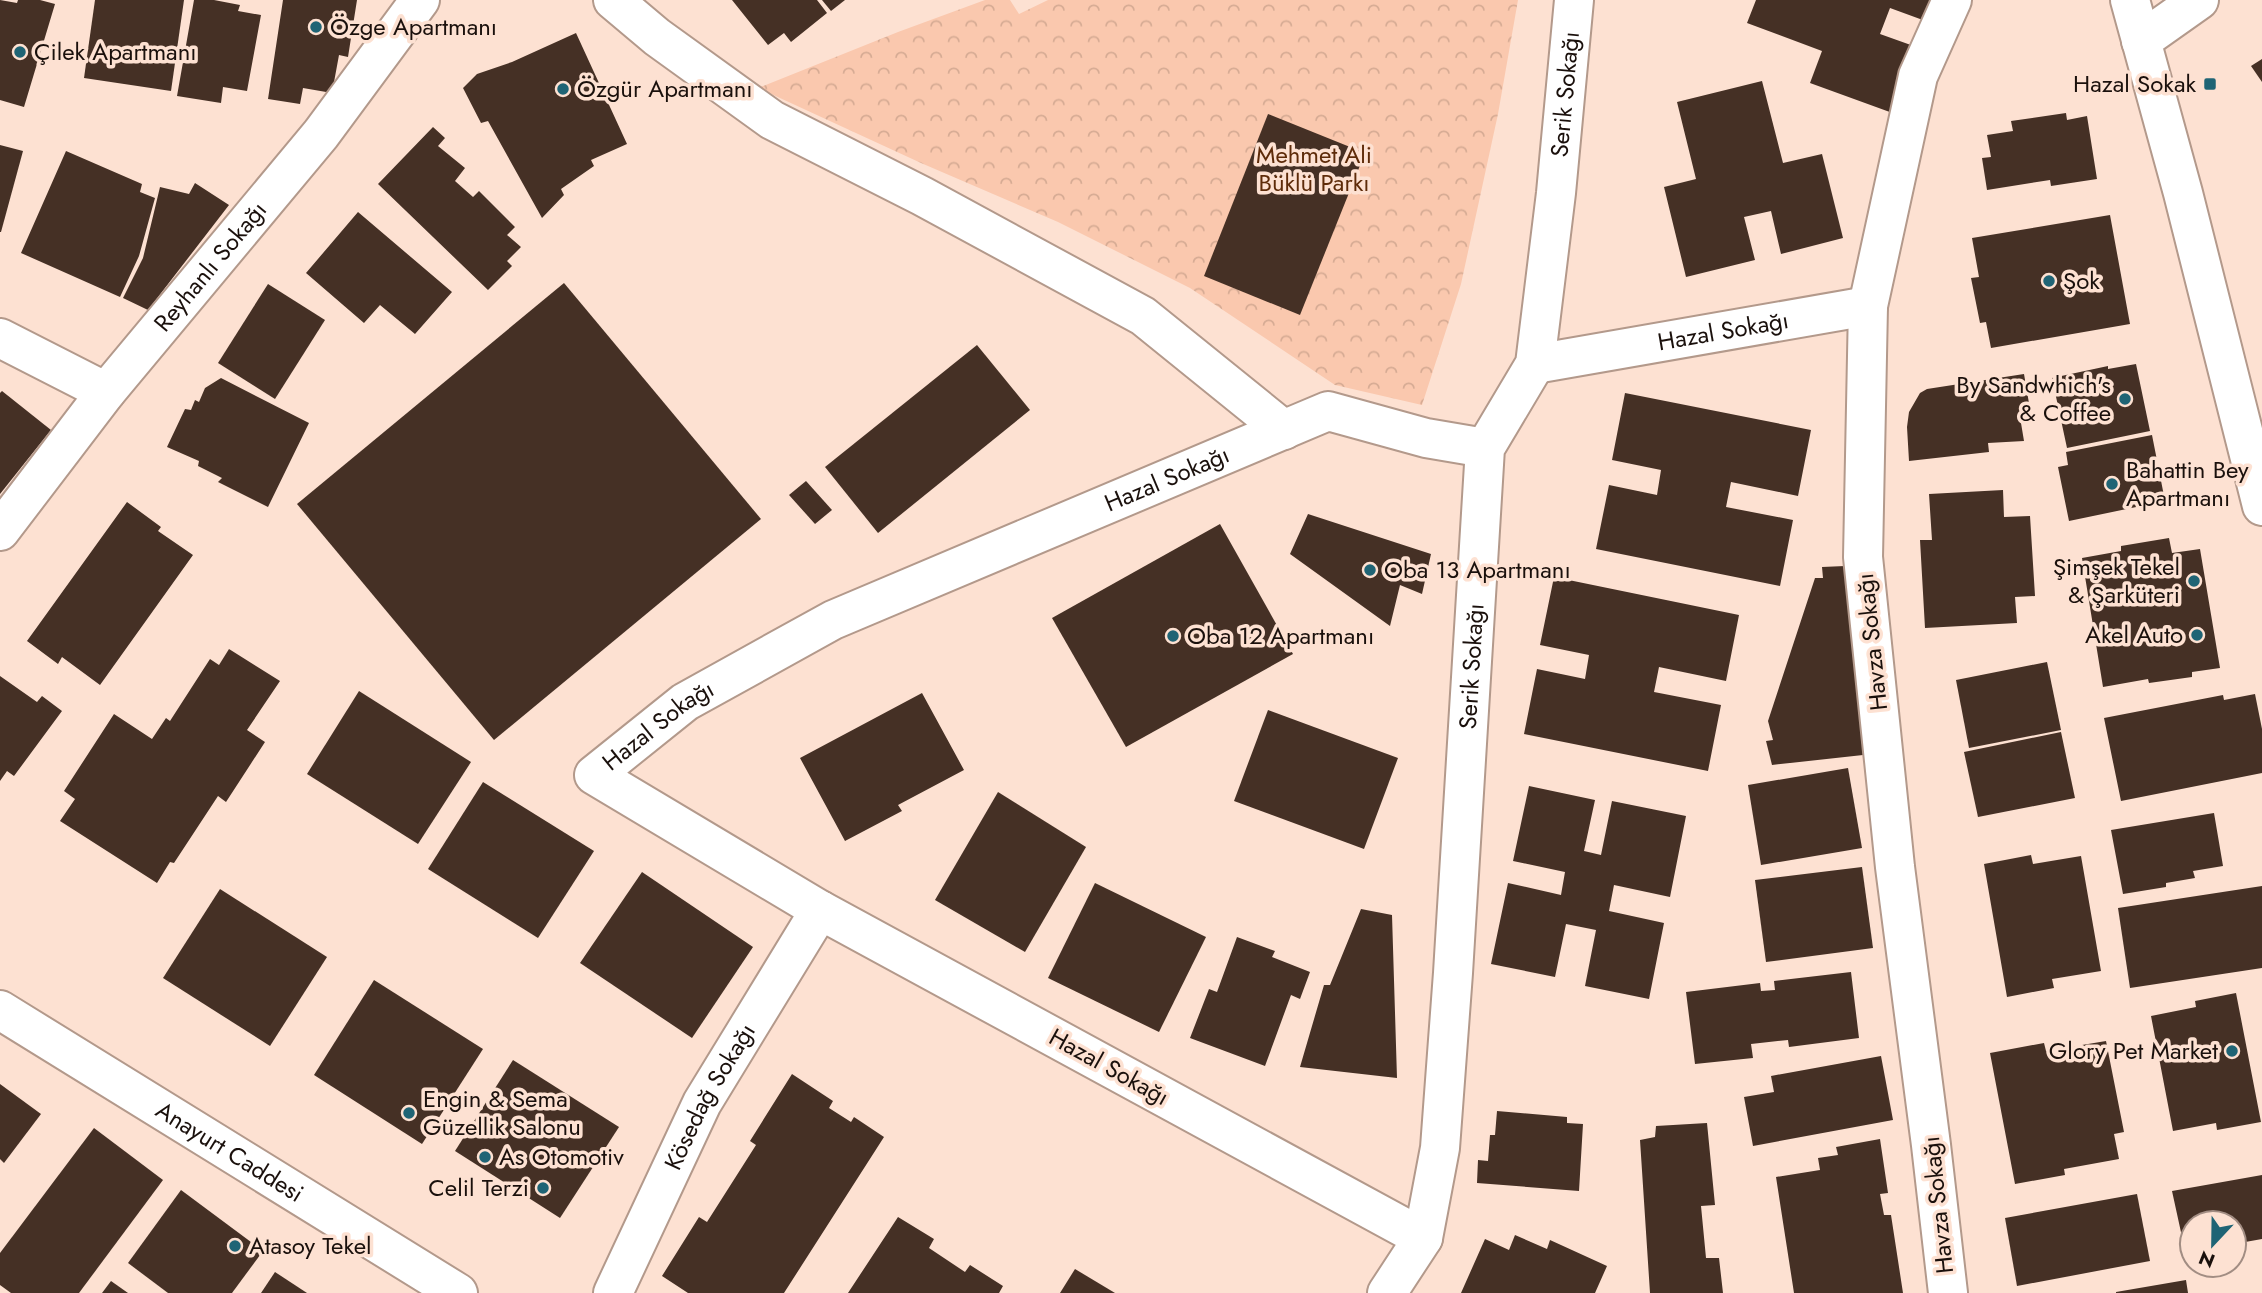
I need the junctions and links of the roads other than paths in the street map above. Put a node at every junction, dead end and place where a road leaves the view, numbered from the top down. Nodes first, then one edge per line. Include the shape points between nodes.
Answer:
1 (420, 0) edge
2 (613, 0) edge
3 (1574, 0) edge
4 (1951, 0) edge
5 (2130, 0) edge
6 (2199, 0) edge
7 (2141, 41) junction
8 (1868, 306) junction
9 (0, 338) edge
10 (1535, 364) junction
11 (106, 391) junction
12 (1284, 429) junction
13 (1485, 448) junction
14 (2262, 506) edge
15 (0, 531) edge
16 (820, 909) junction
17 (0, 1010) edge
18 (1423, 1238) junction
19 (458, 1293) edge
20 (613, 1293) edge
21 (1387, 1293) edge
22 (1948, 1293) edge

1 - 11 street, Reyhanlı Sokağı via 321,134
2 - 12 street via 772,120 1143,316
3 - 10 street, Serik Sokağı
4 - 8 street, Havza Sokağı via 1918,76
5 - 7 street
6 - 7 street
7 - 14 street
8 - 10 street, Hazal Sokağı
8 - 22 street, Havza Sokağı via 1863,557 1895,867
9 - 11 street
10 - 13 street, Serik Sokağı
11 - 15 street, Reyhanlı Sokağı
12 - 13 street, Hazal Sokağı via 1328,411 1426,438
12 - 16 street, Hazal Sokağı via 833,620 685,702 594,775
13 - 18 street, Serik Sokağı via 1440,1148
16 - 18 street, Hazal Sokağı
16 - 20 street, Kösedağ Sokağı via 702,1102
17 - 19 street, Anayurt Caddesi
18 - 21 street, Serik Sokağı

